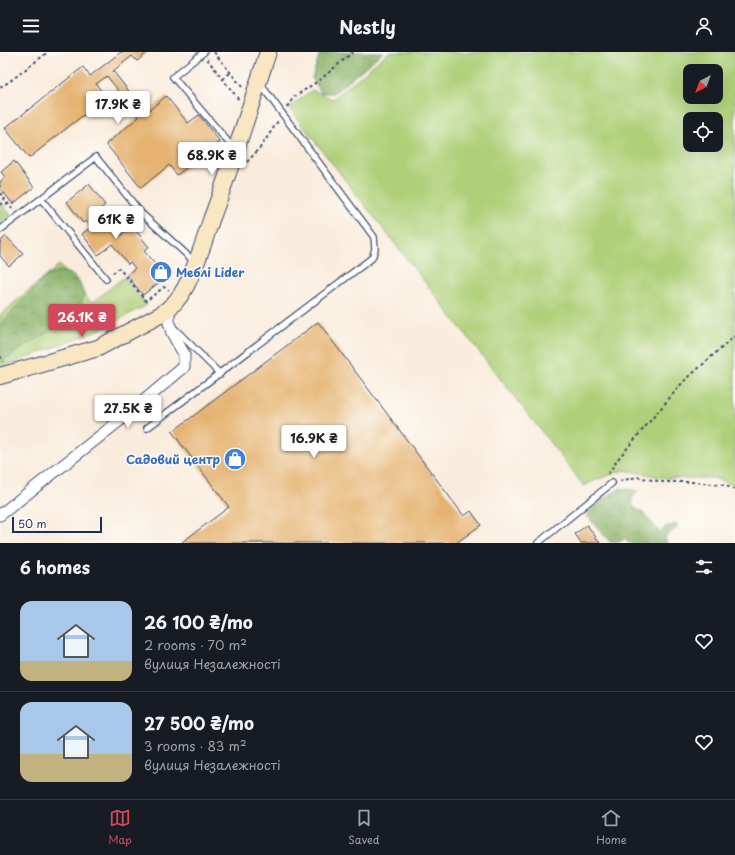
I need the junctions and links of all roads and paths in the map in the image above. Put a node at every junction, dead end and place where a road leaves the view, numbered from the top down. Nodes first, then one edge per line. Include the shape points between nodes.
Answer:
1 (48, 52) edge
2 (214, 52) edge
3 (268, 52) edge
4 (203, 53) edge
5 (230, 73) junction
6 (223, 79) junction
7 (258, 81) junction
8 (0, 87) edge
9 (243, 89) dead end
10 (239, 100) dead end
11 (236, 151) junction
12 (0, 193) edge
13 (41, 199) junction
14 (0, 204) edge
15 (8, 204) junction
16 (18, 217) junction
17 (0, 230) edge
18 (196, 263) junction
19 (106, 279) joint
20 (172, 310) junction
21 (735, 336) edge
22 (220, 374) junction
23 (0, 376) edge
24 (147, 428) dead end
25 (605, 479) dead end
26 (612, 483) joint
27 (735, 490) edge
28 (0, 515) edge
29 (538, 543) edge

1 - 8 path
2 - 5 path
3 - 7 street
4 - 6 path
4 - 11 lane via 173,77
5 - 6 path
5 - 9 path
6 - 10 path
7 - 11 street
7 - 22 lane via 374,237 375,249 372,258
11 - 18 street
12 - 15 path
13 - 16 lane
13 - 18 lane via 96,157 141,214
13 - 19 lane
14 - 15 path
15 - 16 path
16 - 17 lane
18 - 20 street
19 - 20 path via 119,268 146,301 164,287
20 - 22 lane
20 - 23 street via 98,348
20 - 28 street via 172,333 184,354 184,367
21 - 25 path via 683,382 618,459
22 - 24 lane
26 - 27 path via 638,477 663,482 724,485
26 - 29 lane

